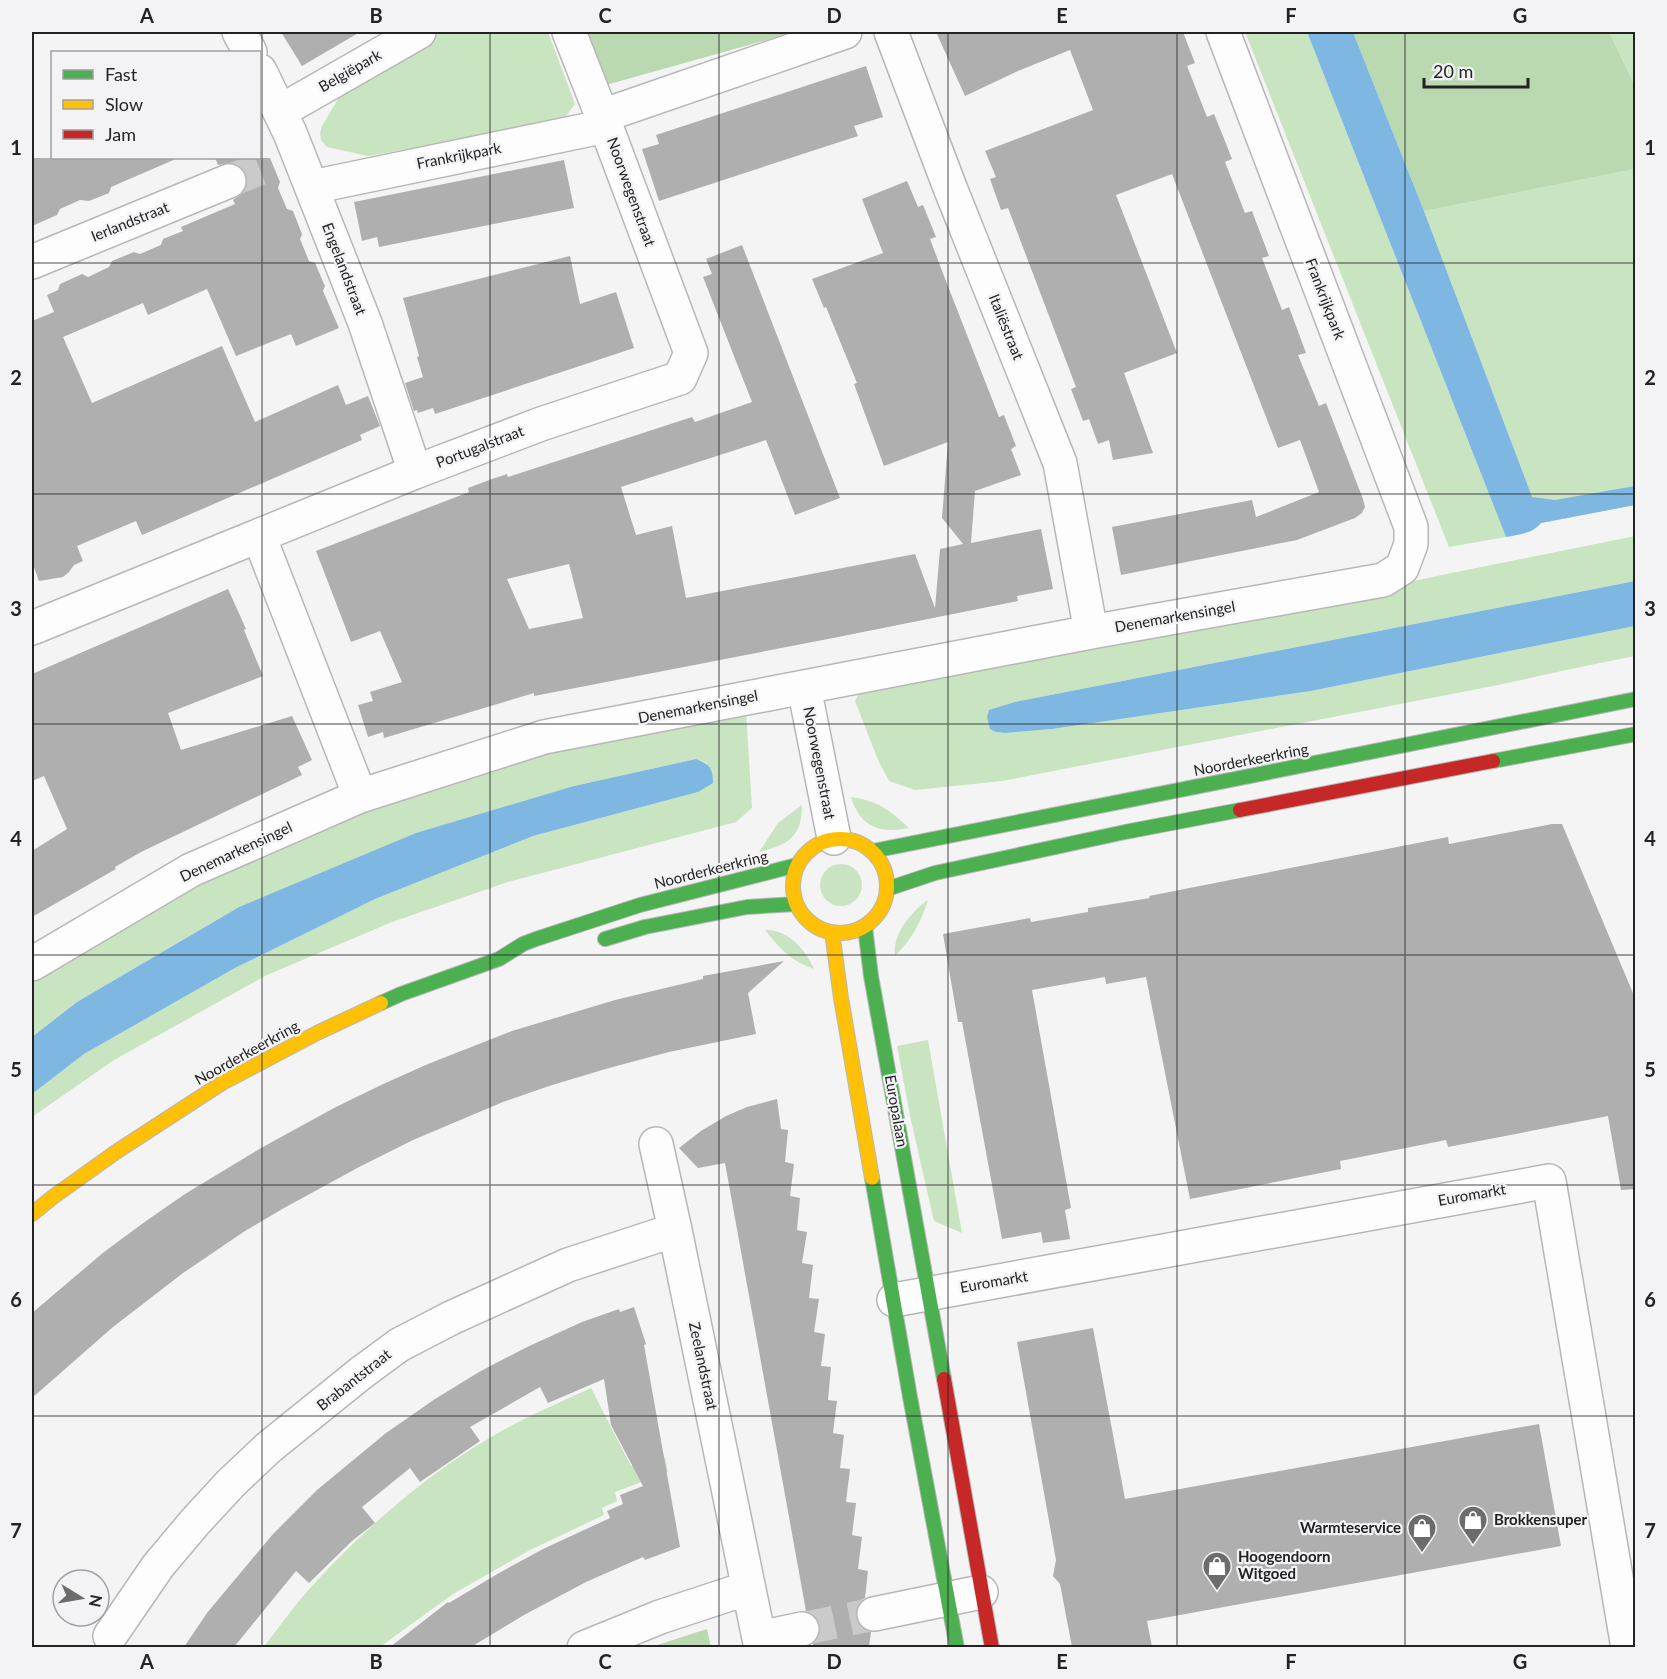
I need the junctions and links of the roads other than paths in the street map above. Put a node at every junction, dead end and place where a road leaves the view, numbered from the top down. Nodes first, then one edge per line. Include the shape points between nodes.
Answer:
1 (239, 32) edge
2 (419, 32) edge
3 (569, 32) edge
4 (845, 32) edge
5 (891, 32) edge
6 (1223, 32) edge
7 (249, 51) edge
8 (261, 73) edge
9 (281, 111) junction
10 (604, 121) junction
11 (229, 181) tunnel mouth
12 (312, 186) junction
13 (32, 262) edge
14 (691, 353) joint
15 (415, 472) junction
16 (260, 536) junction
17 (1402, 568) joint
18 (32, 628) edge
19 (1091, 632) junction
20 (804, 687) junction
21 (1635, 699) edge
22 (1635, 734) edge
23 (360, 796) junction
24 (834, 838) junction
25 (873, 851) junction
26 (797, 865) junction
27 (887, 890) junction
28 (796, 904) junction
29 (865, 927) junction
30 (832, 932) junction
31 (591, 943) dead end
32 (499, 959) junction
33 (517, 961) dead end
34 (32, 964) edge
35 (656, 1144) dead end
36 (32, 1214) edge
37 (675, 1230) junction
38 (929, 1294) junction
39 (894, 1300) junction
40 (748, 1588) junction
41 (981, 1592) junction
42 (948, 1599) junction
43 (874, 1614) tunnel mouth
44 (802, 1629) tunnel mouth
45 (110, 1636) dead end
46 (760, 1643) edge
47 (584, 1647) edge
48 (957, 1647) edge
49 (992, 1647) edge
50 (1628, 1647) edge

1 - 7 street
2 - 9 street, Belgiëpark
3 - 10 street, Noorwegenstraat
4 - 10 street, Frankrijkpark
5 - 19 street, Italiëstraat via 1060,463
6 - 17 street, Frankrijkpark via 1411,527 1411,544
8 - 9 street, Engelandstraat
9 - 12 street, Engelandstraat via 285,158
10 - 12 street, Frankrijkpark
10 - 14 street, Noorwegenstraat
11 - 13 street, Ierlandstraat
12 - 15 street, Engelandstraat via 367,328
14 - 15 street, Portugalstraat via 680,378 541,424
15 - 16 street, Portugalstraat
16 - 18 street, Portugalstraat
16 - 23 street
17 - 19 street, Denemarkensingel via 1383,580
19 - 20 street, Denemarkensingel
20 - 23 street, Denemarkensingel via 544,737
20 - 24 street, Noorwegenstraat
21 - 25 street, Noorderkeerkring
22 - 27 street via 1125,832 935,873
23 - 34 street, Denemarkensingel via 191,870
24 - 25 street via 850,839
24 - 26 street via 812,847
25 - 27 street via 884,868
26 - 28 street via 792,885
26 - 32 street, Noorderkeerkring via 640,905 523,944
27 - 29 street via 881,911
28 - 30 street via 810,923
28 - 31 street via 747,907 645,927
29 - 30 street via 849,933
29 - 38 street, Europalaan
30 - 39 street
32 - 33 street, Noorderkeerkring
32 - 36 street, Noorderkeerkring via 401,994 222,1083 116,1152
35 - 37 street, Zeelandstraat
37 - 40 street, Zeelandstraat
37 - 45 street, Brabantstraat via 568,1265 399,1345 268,1448 231,1484 158,1566
38 - 39 street
38 - 41 street, Europalaan
38 - 50 street, Euromarkt via 1549,1181
39 - 42 street
40 - 46 street, Zeelandstraat
40 - 47 street
41 - 42 street
41 - 49 street, Europalaan
42 - 43 street
42 - 48 street
44 - 46 street, Zeelandstraat

